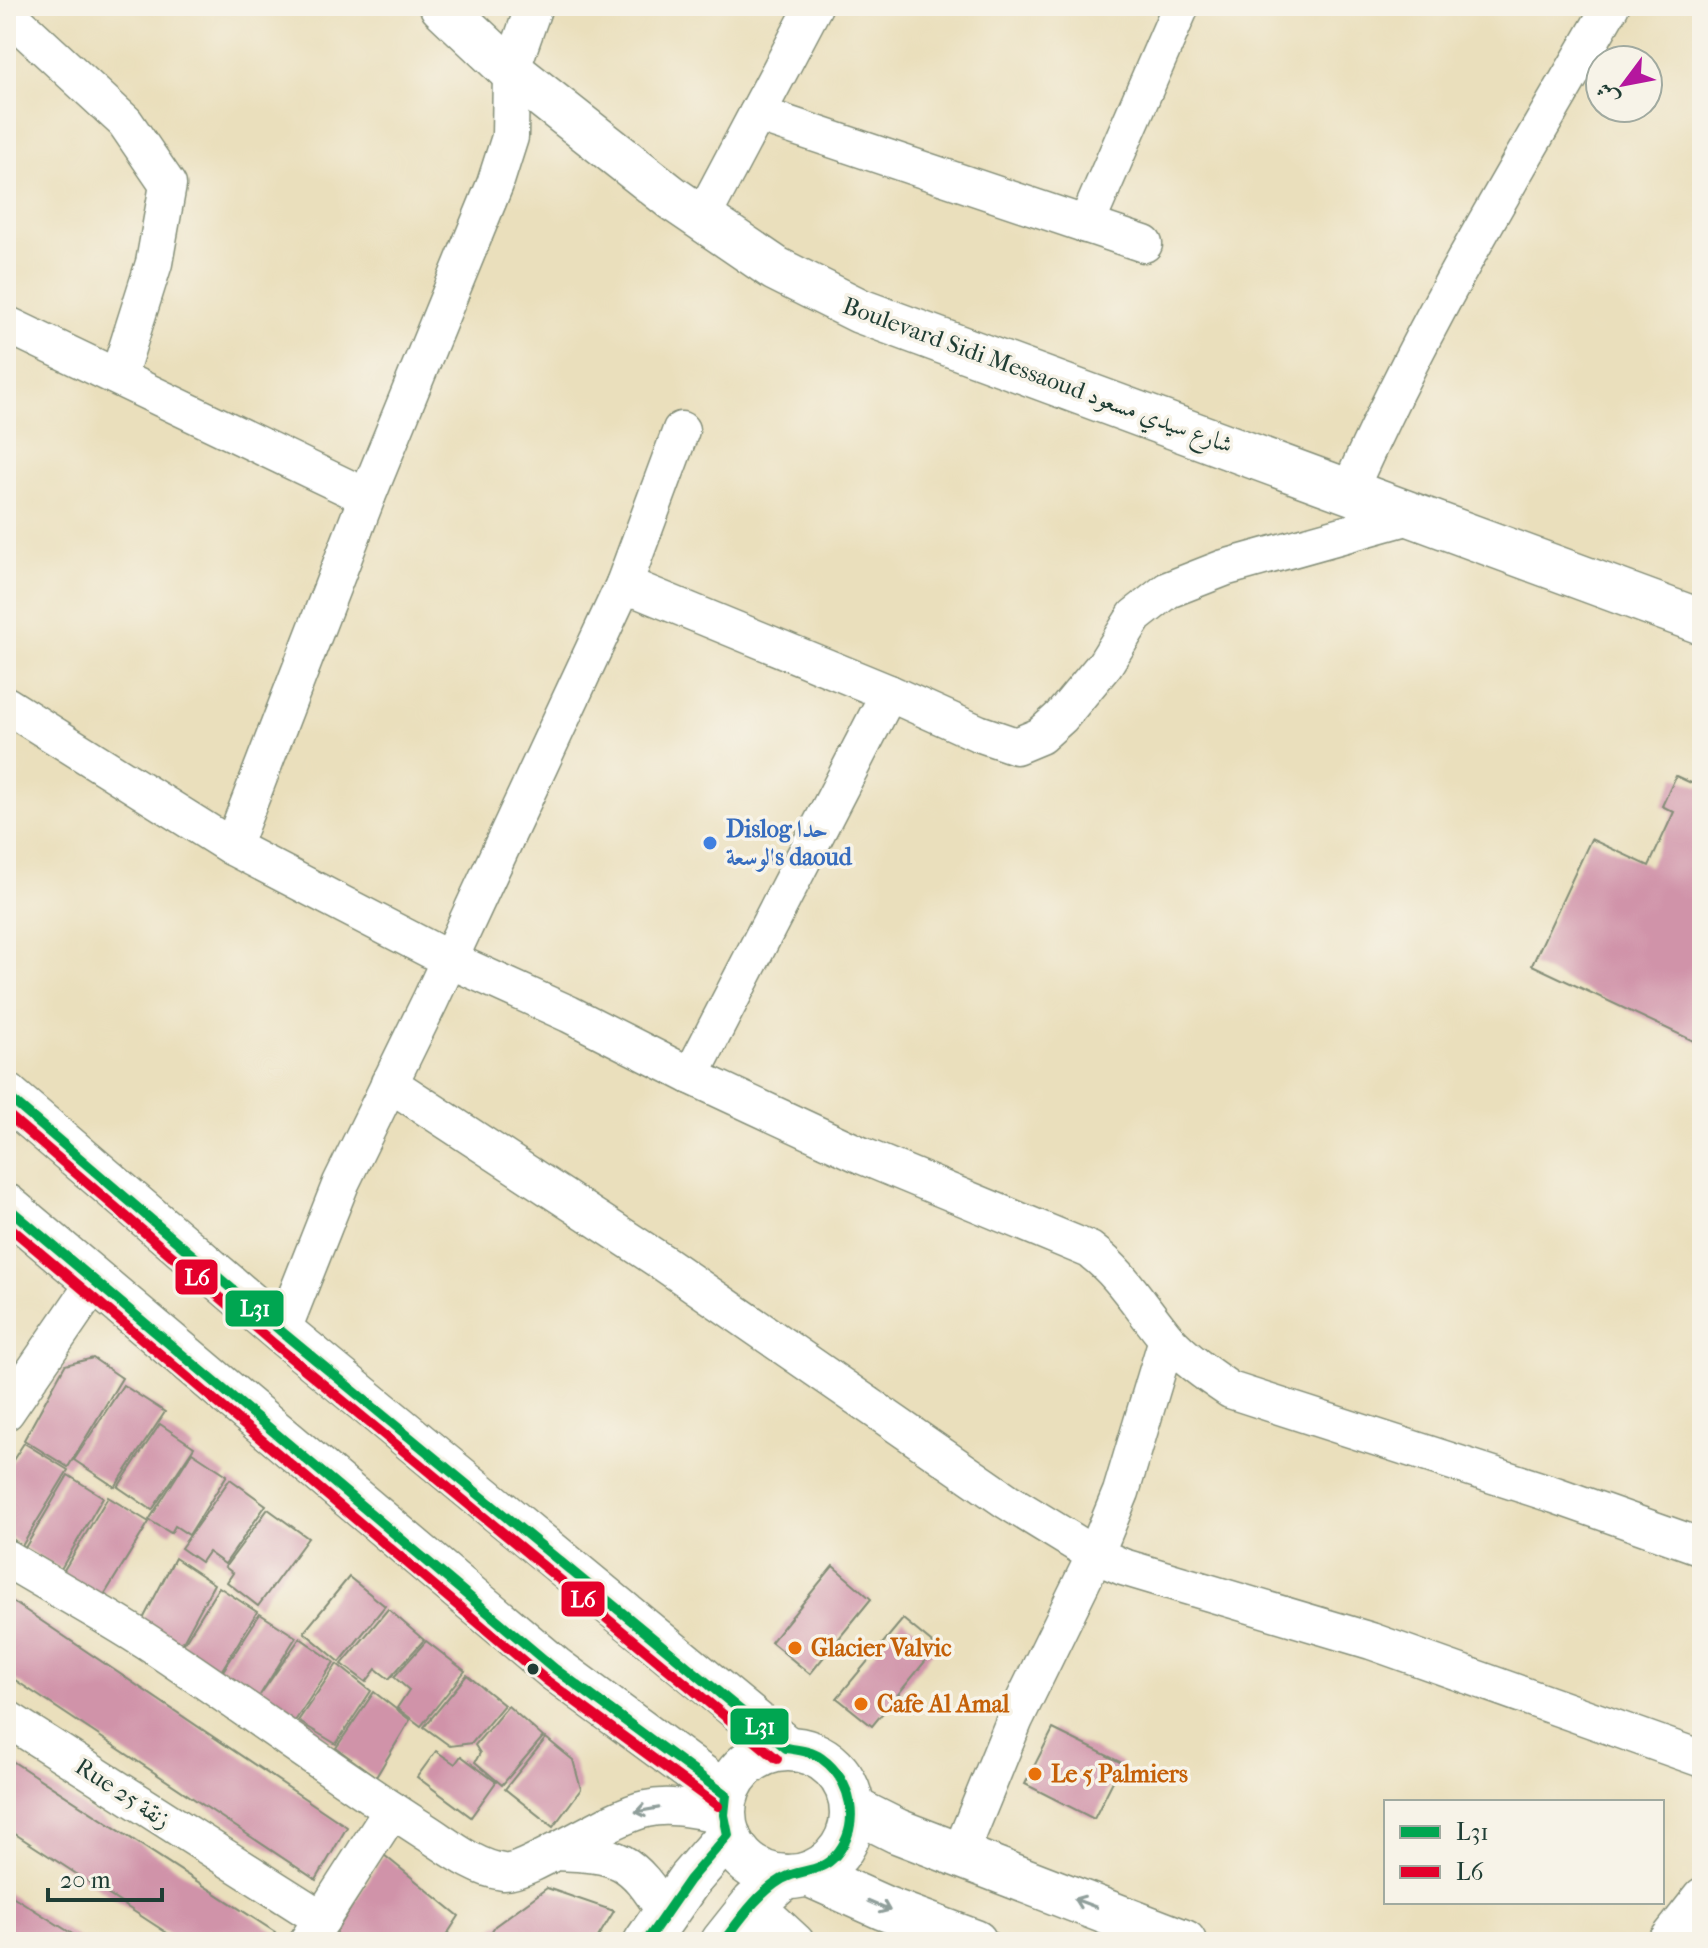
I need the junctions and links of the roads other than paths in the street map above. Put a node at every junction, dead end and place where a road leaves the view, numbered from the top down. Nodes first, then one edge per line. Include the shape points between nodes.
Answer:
1 (442, 6) edge
2 (534, 6) edge
3 (814, 6) edge
4 (1181, 6) edge
5 (1611, 6) edge
6 (6, 12) edge
7 (511, 71) junction
8 (757, 114) junction
9 (702, 218) junction
10 (1086, 225) junction
11 (1144, 244) dead end
12 (6, 324) edge
13 (118, 377) junction
14 (681, 430) dead end
15 (1349, 491) junction
16 (367, 497) junction
17 (1414, 515) junction
18 (624, 584) junction
19 (1702, 622) edge
20 (889, 693) junction
21 (6, 705) edge
22 (232, 847) junction
23 (448, 959) junction
24 (691, 1076) junction
25 (389, 1083) junction
26 (6, 1095) edge
27 (6, 1206) edge
28 (95, 1282) junction
29 (282, 1332) junction
30 (1167, 1339) junction
31 (6, 1412) edge
32 (1702, 1547) edge
33 (1095, 1555) junction
34 (6, 1558) edge
35 (6, 1718) edge
36 (786, 1748) junction
37 (1702, 1759) edge
38 (853, 1809) junction
39 (392, 1810) junction
40 (726, 1815) junction
41 (553, 1852) junction
42 (960, 1854) junction
43 (782, 1885) junction
44 (1702, 1896) edge
45 (656, 1928) edge
46 (314, 1931) edge
47 (723, 1942) edge
48 (796, 1942) edge
49 (972, 1942) edge
50 (1184, 1942) edge
51 (1666, 1942) edge

1 - 7 street, Boulevard Sidi Messaoud شارع سيدي مسعود
2 - 7 street
3 - 8 street
4 - 10 street
5 - 15 street via 1458,269
6 - 13 street via 125,122 168,185 154,263
7 - 9 street, Boulevard Sidi Messaoud شارع سيدي مسعود
7 - 16 street via 510,137 499,172
8 - 9 street
8 - 10 street
9 - 15 street, Boulevard Sidi Messaoud شارع سيدي مسعود via 776,269 860,311
10 - 11 street
12 - 13 street
13 - 16 street
14 - 18 street
15 - 17 street, Boulevard Sidi Messaoud شارع سيدي مسعود
16 - 22 street
17 - 19 street, Boulevard Sidi Messaoud شارع سيدي مسعود
17 - 20 street via 1224,568 1168,590 1135,616 1105,664 1061,717 1040,736 1016,746
18 - 20 street
18 - 23 street
20 - 24 street
21 - 22 street
22 - 23 street
23 - 24 street
23 - 25 street
24 - 30 street via 863,1156 1090,1250 1108,1263
25 - 29 street via 341,1183
25 - 33 street via 665,1264 1007,1501
26 - 29 street
27 - 28 street
28 - 31 street
28 - 40 street
29 - 36 street
30 - 32 street via 1230,1390
30 - 33 street via 1121,1492
33 - 37 street via 1371,1641
33 - 42 street via 1015,1719
34 - 39 street via 145,1641
35 - 46 street, Rue 25 زنقة
36 - 38 street via 819,1756 843,1778
36 - 40 street via 766,1752 735,1777
38 - 42 street
38 - 43 street via 841,1849 826,1865
39 - 41 street via 493,1871 509,1873
39 - 46 street
40 -> 41 street via 648,1808 619,1816
40 - 43 street via 741,1856
40 - 45 street
41 - 45 street via 597,1853 631,1866 649,1887
50 -> 42 street
43 - 47 street
43 - 48 street
43 -> 49 street via 884,1908
44 - 51 street

